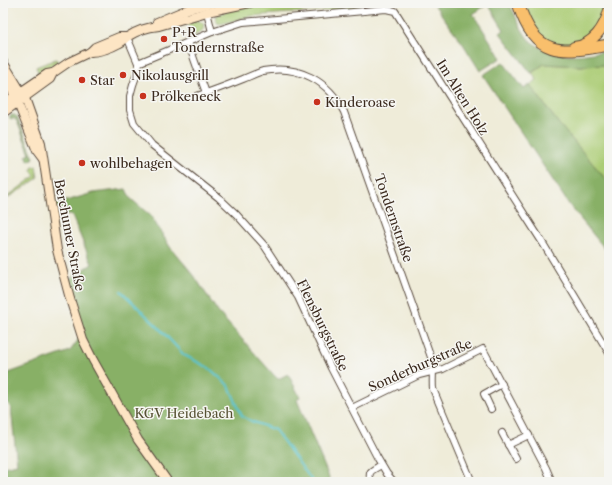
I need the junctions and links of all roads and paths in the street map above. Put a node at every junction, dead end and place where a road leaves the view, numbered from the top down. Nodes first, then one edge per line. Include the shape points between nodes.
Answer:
1 (212, 3) edge
2 (250, 3) edge
3 (518, 3) edge
4 (525, 3) edge
5 (609, 10) edge
6 (207, 12) junction
7 (152, 27) junction
8 (212, 32) junction
9 (127, 37) junction
10 (188, 42) junction
11 (609, 45) edge
12 (3, 62) edge
13 (138, 63) junction
14 (3, 74) edge
15 (206, 93) junction
16 (197, 96) dead end
17 (20, 97) junction
18 (3, 104) edge
19 (3, 113) edge
20 (609, 353) edge
21 (433, 372) junction
22 (502, 384) junction
23 (352, 408) junction
24 (491, 409) dead end
25 (502, 434) dead end
26 (529, 435) junction
27 (508, 445) junction
28 (516, 459) dead end
29 (381, 465) junction
30 (168, 482) edge
31 (371, 482) edge
32 (394, 482) edge
33 (472, 482) edge
34 (552, 482) edge

1 - 7 main road via 184,11
2 - 6 main road
3 - 11 highway via 530,32 552,49 572,51
4 - 5 highway via 532,30 547,43 566,47 586,43 596,36 607,19
6 - 7 main road
6 - 8 street
7 - 9 main road
8 - 10 street, Im Alten Holz
8 - 20 street, Im Alten Holz via 252,21 386,8 395,11 544,245
9 - 13 street
9 - 17 main road via 119,37 95,47
10 - 13 street, Im Alten Holz
10 - 15 street
12 - 17 main road
13 - 23 street, Flensburgstraße via 139,68 130,96 130,110 134,122 152,145 219,198 264,245 298,297
14 - 17 main road
15 - 16 street, Tondernstraße
15 - 21 street, Tondernstraße via 263,71 278,70 292,70 308,75 331,91 344,112 429,352
17 - 18 main road
17 - 19 main road
17 - 30 main road, Berchumer Straße via 41,143 58,250 83,340 130,426
21 - 22 street, Sonderburgstraße via 483,349
21 - 23 street, Sonderburgstraße via 419,375
21 - 33 street, Tondernstraße via 433,389
22 - 24 street via 484,394
22 - 26 street, Sonderburgstraße
23 - 29 street, Flensburgstraße
25 - 27 street
26 - 27 street
26 - 34 street, Sonderburgstraße
27 - 28 street
29 - 31 street via 368,475
29 - 32 street, Flensburgstraße

